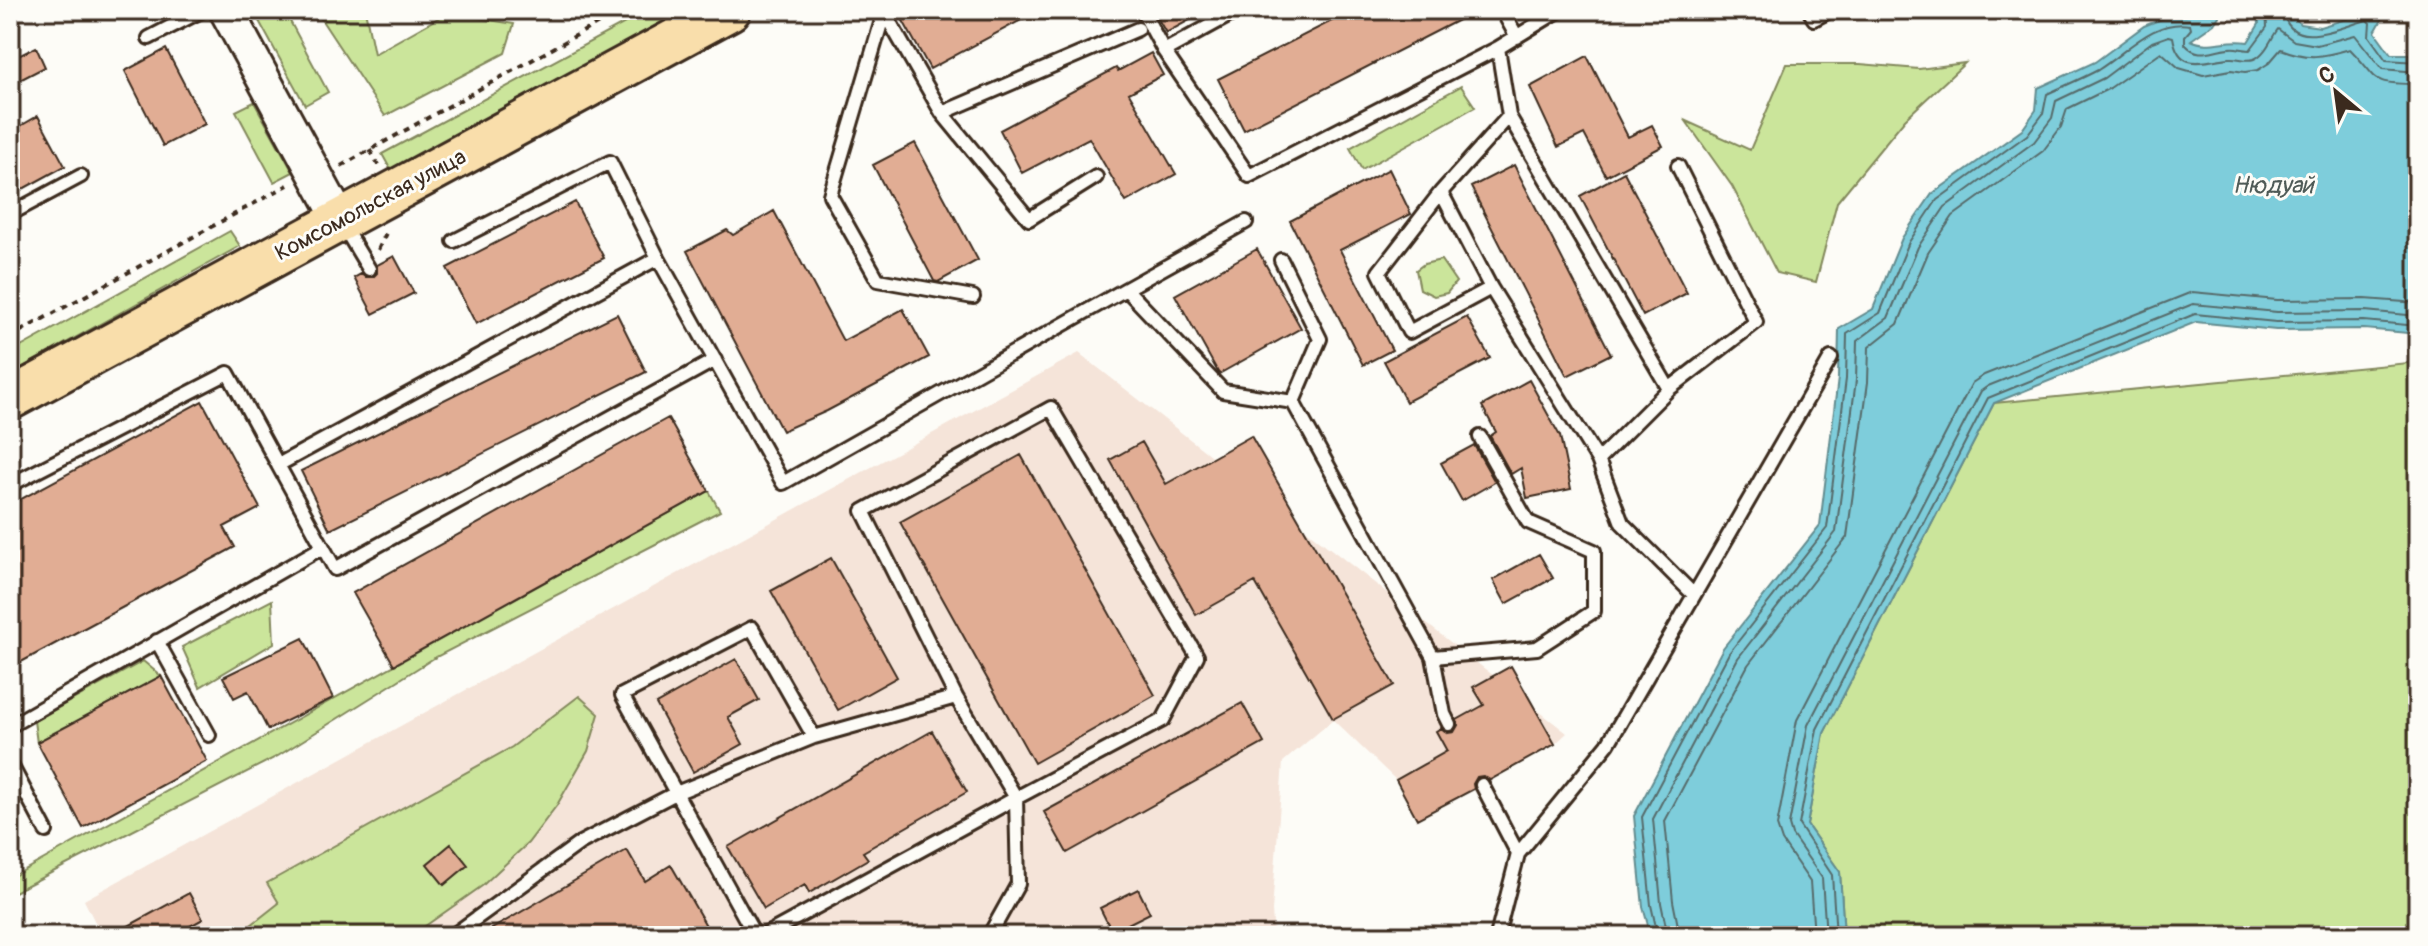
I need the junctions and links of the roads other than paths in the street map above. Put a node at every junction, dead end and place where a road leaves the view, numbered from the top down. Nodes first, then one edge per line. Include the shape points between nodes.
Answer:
1 (13, 10) edge
2 (203, 10) edge
3 (226, 10) edge
4 (730, 10) edge
5 (1142, 10) edge
6 (1239, 10) edge
7 (1502, 10) edge
8 (1560, 10) edge
9 (1809, 10) edge
10 (1831, 10) edge
11 (885, 11) edge
12 (10, 18) edge
13 (1138, 29) dead end
14 (1517, 37) junction
15 (149, 38) dead end
16 (1498, 48) junction
17 (1164, 51) junction
18 (942, 113) junction
19 (1509, 116) junction
20 (1678, 166) dead end
21 (81, 176) dead end
22 (1096, 177) dead end
23 (1441, 192) junction
24 (10, 214) edge
25 (340, 220) junction
26 (1246, 222) dead end
27 (454, 241) dead end
28 (658, 258) junction
29 (1281, 260) dead end
30 (369, 269) road end
31 (1491, 288) junction
32 (1126, 289) junction
33 (973, 297) dead end
34 (1831, 358) dead end
35 (715, 360) junction
36 (1669, 389) junction
37 (10, 399) edge
38 (1293, 402) junction
39 (1480, 437) dead end
40 (1598, 460) junction
41 (278, 465) junction
42 (10, 485) edge
43 (323, 547) junction
44 (1694, 595) junction
45 (157, 641) junction
46 (1433, 657) junction
47 (956, 697) junction
48 (1449, 724) dead end
49 (10, 726) edge
50 (209, 735) dead end
51 (814, 737) junction
52 (10, 763) edge
53 (1482, 785) dead end
54 (676, 793) junction
55 (1016, 798) junction
56 (46, 831) dead end
57 (1518, 854) junction
58 (452, 936) edge
59 (755, 936) edge
60 (763, 936) edge
61 (989, 936) edge
62 (1497, 936) edge

1 - 12 lane
2 - 15 lane
3 - 25 street
4 - 25 main road, Комсомольская улица
5 - 17 lane
6 - 17 lane
7 - 14 lane
8 - 14 lane
9 - 10 lane via 1814,19
11 - 18 lane
11 - 33 lane via 830,195 878,280
13 - 18 lane
14 - 16 lane
16 - 17 lane via 1249,176
16 - 19 lane
18 - 22 lane via 1029,219
19 - 23 lane
19 - 36 lane
20 - 36 lane via 1756,322
21 - 24 lane
23 - 31 lane
23 - 31 lane via 1379,272 1409,332
25 - 30 lane
25 - 37 main road, Комсомольская улица
26 - 32 lane
27 - 28 lane via 610,162
28 - 35 lane
28 - 41 lane
29 - 38 lane via 1320,339
31 - 40 lane
32 - 35 lane via 783,483
32 - 38 lane via 1223,391
34 - 44 lane
35 - 43 lane via 335,569
36 - 40 lane
38 - 46 lane
39 - 46 lane via 1528,522 1594,551 1594,611 1537,648
40 - 44 lane via 1622,523
41 - 42 lane via 228,373
41 - 43 lane
43 - 45 lane
44 - 57 lane via 1608,744
45 - 49 lane
45 - 50 lane
46 - 48 lane
47 - 51 lane
47 - 55 lane
47 - 55 lane via 863,511 1051,408 1197,656 1163,720
51 - 54 lane
51 - 54 lane via 752,628 622,695
52 - 56 lane
53 - 57 lane
54 - 58 lane via 580,843
54 - 59 lane
55 - 60 lane
55 - 61 lane via 1018,884
57 - 62 lane

